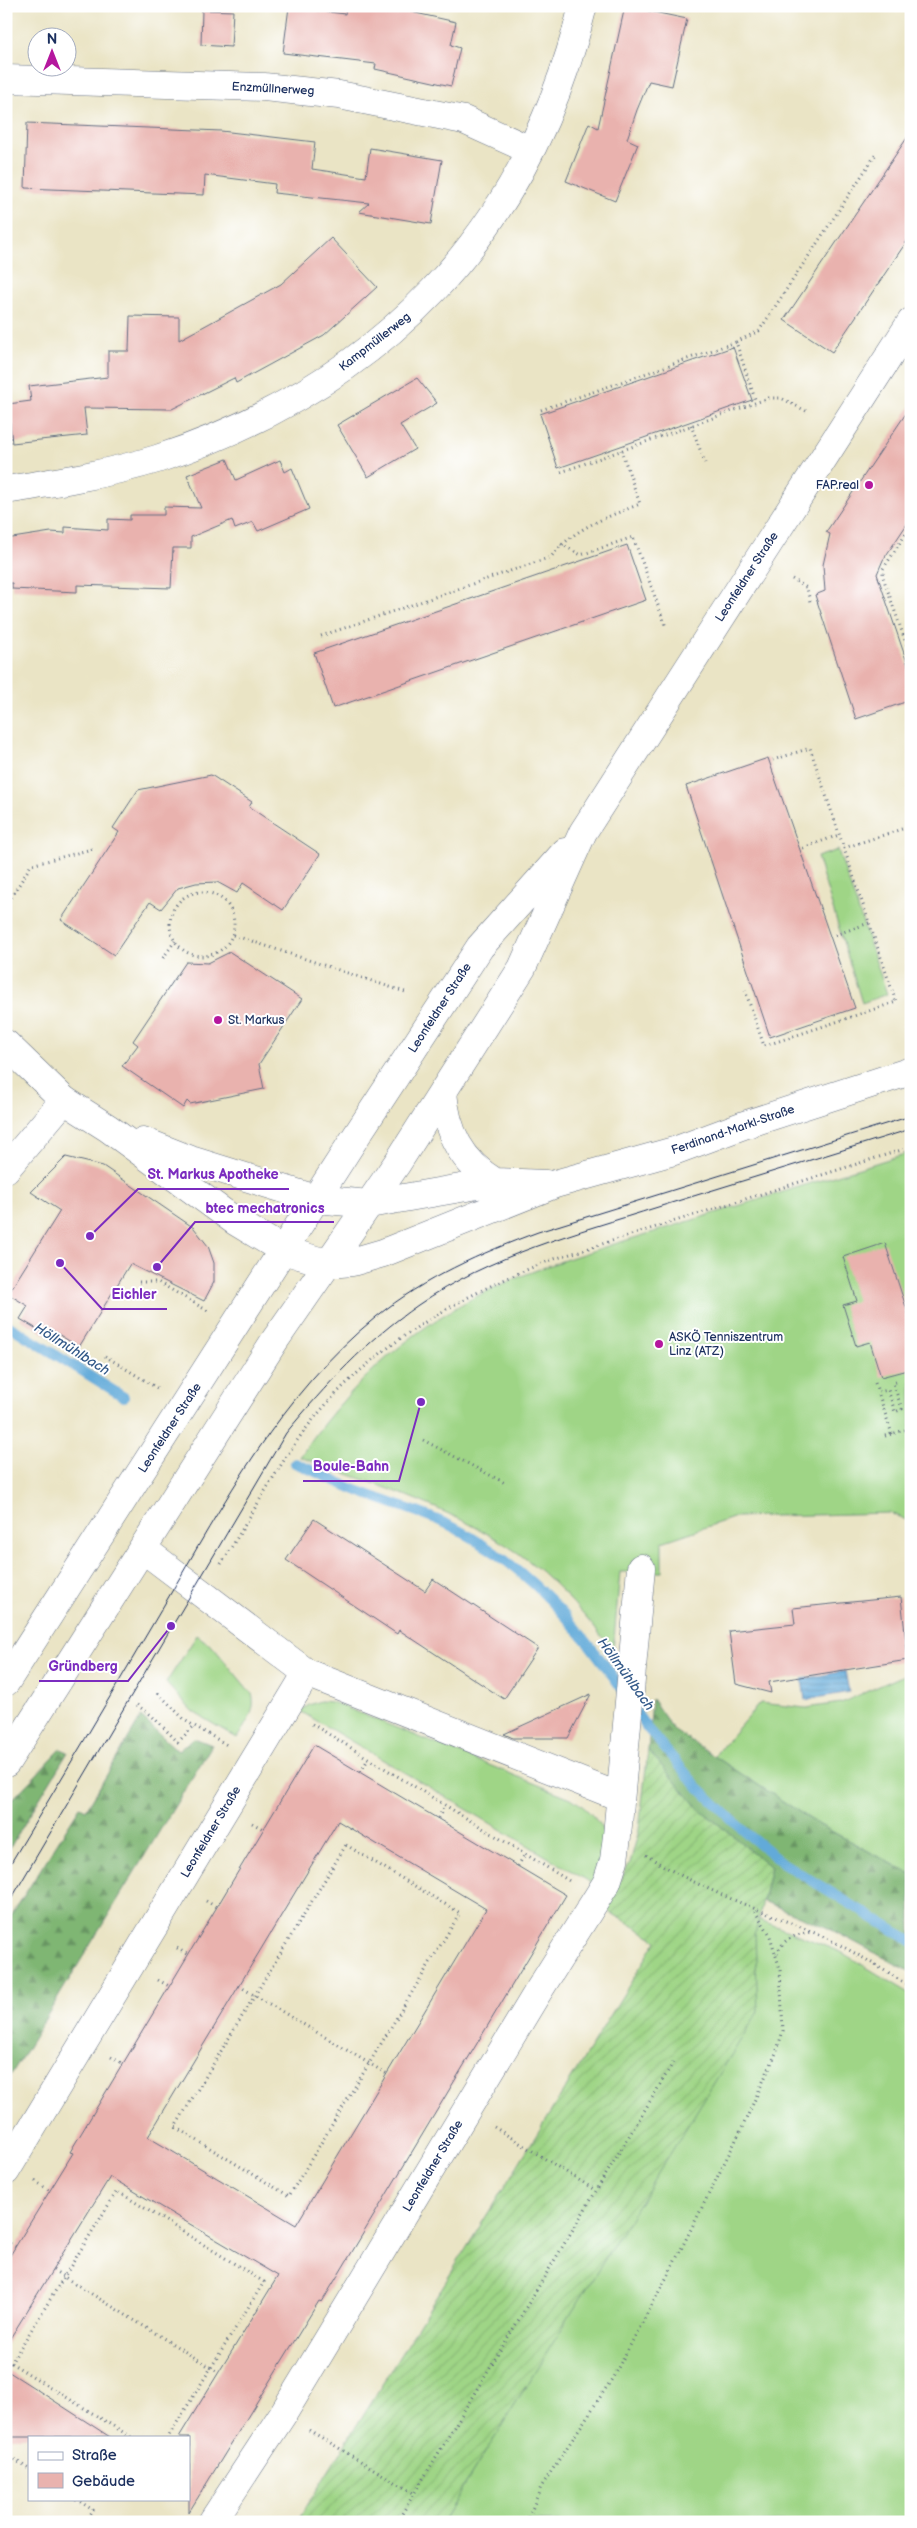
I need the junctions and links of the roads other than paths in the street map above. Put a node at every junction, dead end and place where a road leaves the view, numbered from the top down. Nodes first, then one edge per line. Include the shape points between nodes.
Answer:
1 (583, 6) edge
2 (6, 79) edge
3 (530, 150) junction
4 (911, 322) edge
5 (6, 490) edge
6 (583, 832) junction
7 (6, 1044) edge
8 (911, 1071) edge
9 (442, 1092) junction
10 (64, 1100) junction
11 (108, 1128) junction
12 (6, 1168) edge
13 (495, 1182) junction
14 (555, 1184) junction
15 (316, 1199) junction
16 (368, 1204) junction
17 (283, 1250) junction
18 (328, 1264) junction
19 (143, 1549) junction
20 (641, 1568) dead end
21 (307, 1673) junction
22 (6, 1682) edge
23 (6, 1763) edge
24 (620, 1797) junction
25 (6, 2172) edge
26 (212, 2522) edge

1 - 3 street, Kampmüllerweg via 556,95
2 - 3 street, Enzmüllnerweg via 264,87 339,95 464,120
3 - 5 street, Kampmüllerweg via 501,203 450,274 380,342 311,390 221,434 155,459 108,472
4 - 6 street, Leonfeldner Straße
6 - 9 street, Leonfeldner Straße via 522,968
6 - 15 street, Leonfeldner Straße via 480,947
7 - 10 street
8 - 14 street, Ferdinand-Markl-Straße via 744,1124 674,1151
9 - 13 street via 451,1135 472,1165
9 - 16 street, Leonfeldner Straße
10 - 11 street
10 - 12 street
11 - 15 street via 191,1160
11 - 17 street via 235,1221
13 - 14 street, Ferdinand-Markl-Straße
13 - 16 street, Ferdinand-Markl-Straße
14 - 18 street, Ferdinand-Markl-Straße via 382,1253 352,1262
15 - 16 street
15 - 17 street, Leonfeldner Straße
16 - 18 street, Leonfeldner Straße
17 - 18 street
17 - 22 street, Leonfeldner Straße
18 - 19 street, Leonfeldner Straße via 275,1340
19 - 21 street
19 - 23 street, Leonfeldner Straße
20 - 24 street, Leonfeldner Straße
21 - 24 street
21 - 25 street, Leonfeldner Straße
24 - 26 street, Leonfeldner Straße via 614,1860 607,1882 283,2414

